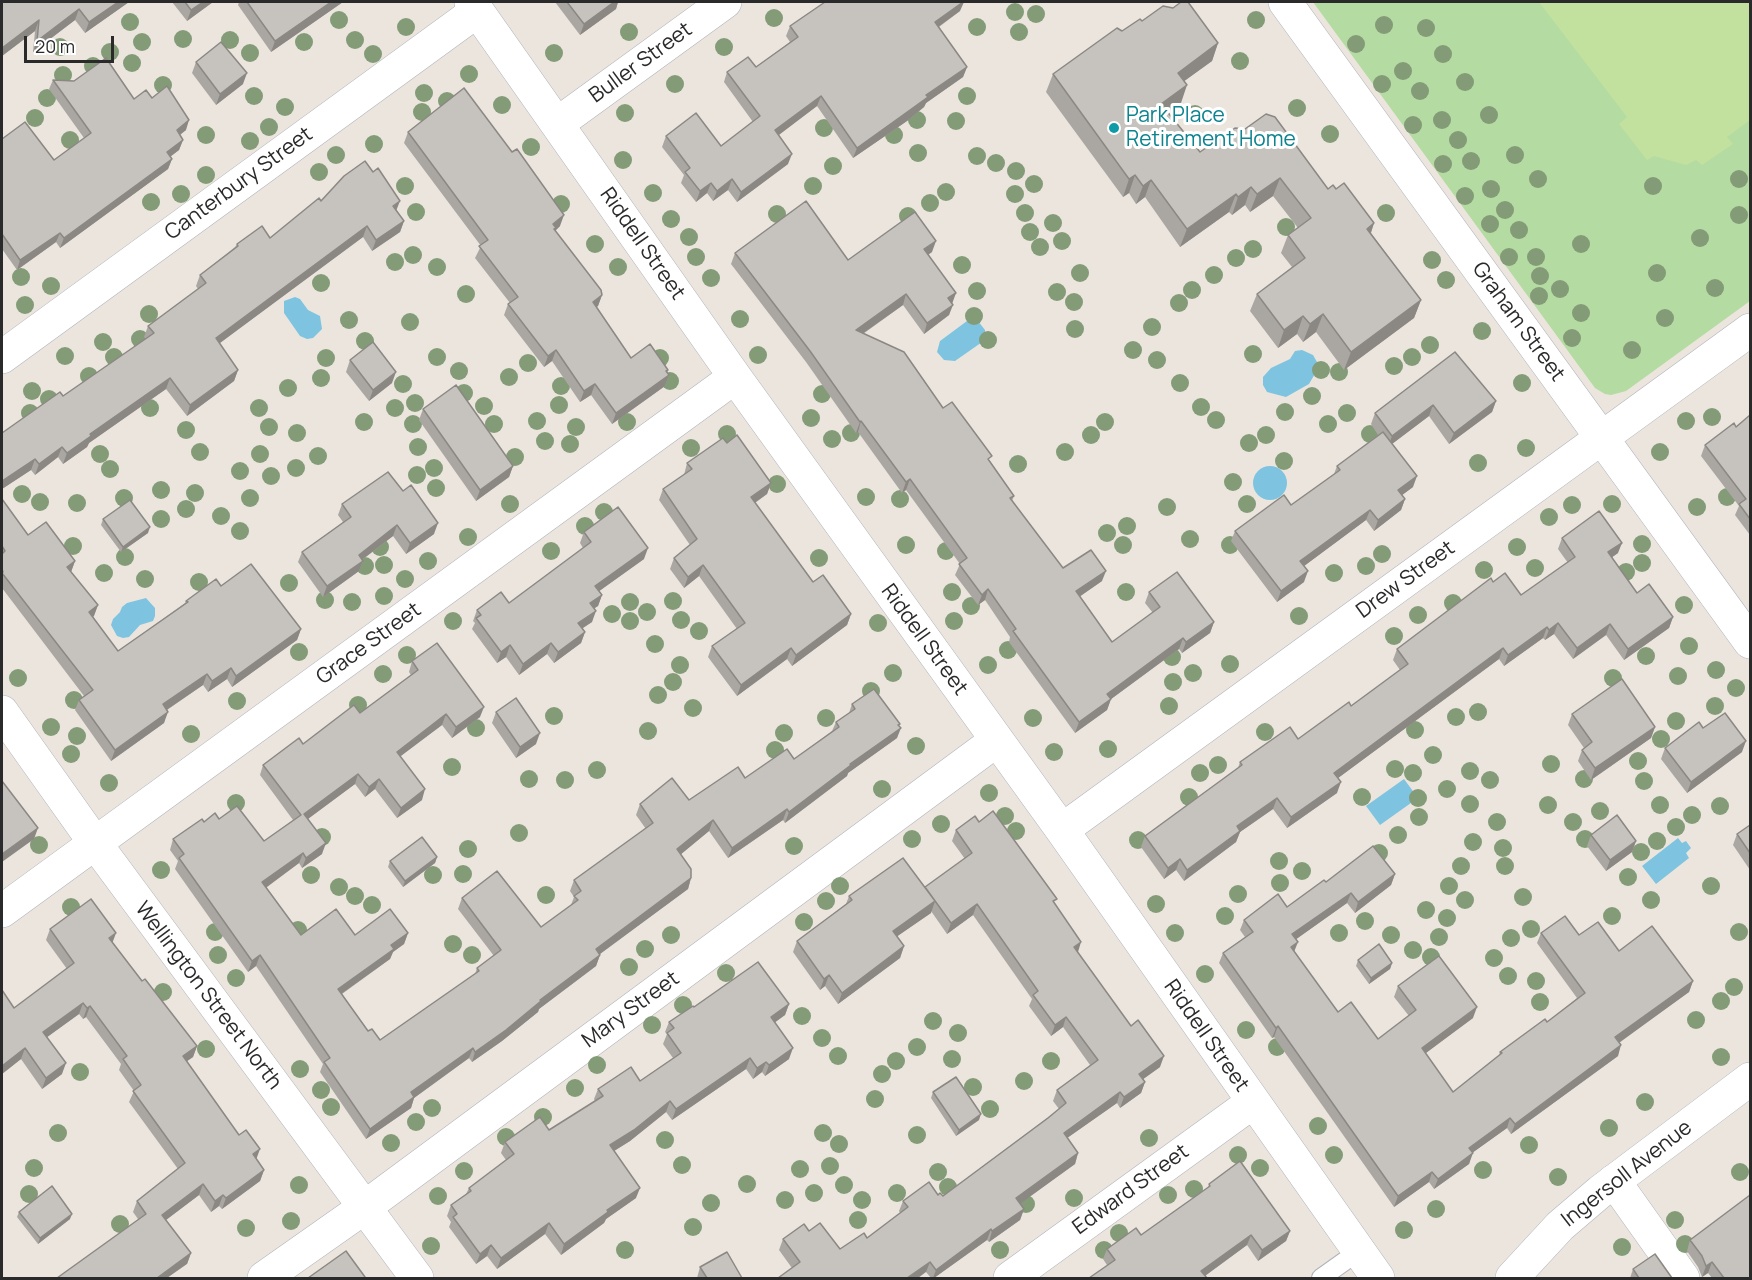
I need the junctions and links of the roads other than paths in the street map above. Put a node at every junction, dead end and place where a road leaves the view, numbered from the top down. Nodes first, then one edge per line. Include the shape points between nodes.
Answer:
1 (725, 2) edge
2 (1285, 2) edge
3 (474, 6) edge
4 (558, 124) junction
5 (1750, 330) edge
6 (2, 357) edge
7 (735, 377) junction
8 (1602, 437) junction
9 (1750, 642) edge
10 (2, 712) edge
11 (996, 740) junction
12 (1062, 830) junction
13 (95, 843) junction
14 (2, 911) edge
15 (1750, 1079) edge
16 (1253, 1102) junction
17 (1614, 1181) junction
18 (365, 1207) junction
19 (1359, 1251) junction
20 (264, 1278) edge
21 (417, 1278) edge
22 (1010, 1278) edge
23 (1321, 1278) edge
24 (1378, 1278) edge
25 (1512, 1278) edge
26 (1683, 1278) edge

1 - 4 street, Buller Street
2 - 8 street, Graham Street
3 - 4 street, Riddell Street
3 - 6 street, Canterbury Street
4 - 7 street, Riddell Street
5 - 8 street, Drew Street
7 - 11 street, Riddell Street
7 - 13 street, Grace Street
8 - 9 street, Graham Street
8 - 12 street, Drew Street
10 - 13 street, Wellington Street North
11 - 12 street, Riddell Street
11 - 18 street, Mary Street
12 - 16 street, Riddell Street
13 - 14 street, Grace Street
13 - 18 street, Wellington Street North
15 - 17 street, Ingersoll Avenue
16 - 19 street, Riddell Street
16 - 22 street, Edward Street
17 - 25 street, Ingersoll Avenue via 1560,1226
17 - 26 street
18 - 20 street, Mary Street
18 - 21 street, Wellington Street North
19 - 23 lane
19 - 24 street, Riddell Street

